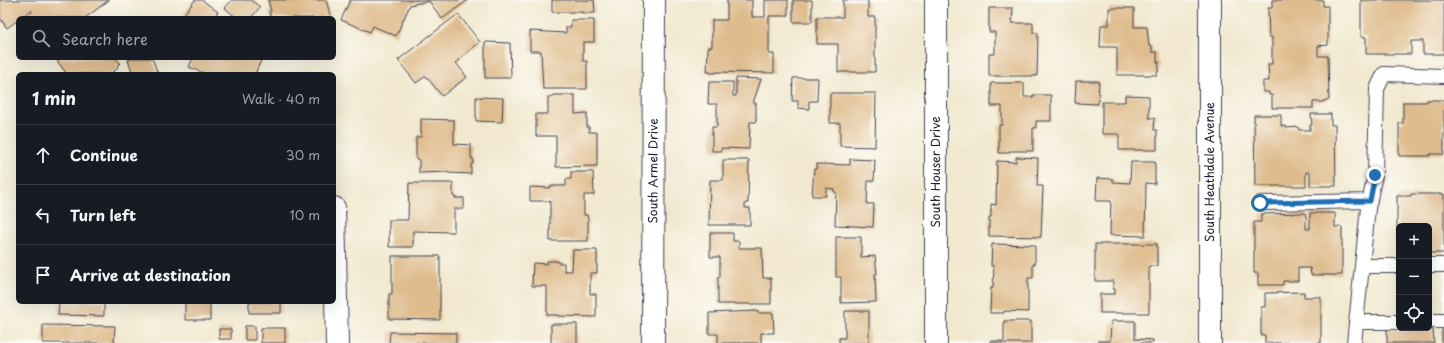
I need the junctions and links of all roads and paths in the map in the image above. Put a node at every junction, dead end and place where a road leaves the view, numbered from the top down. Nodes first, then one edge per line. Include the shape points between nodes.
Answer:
1 (654, 0) edge
2 (936, 0) edge
3 (1210, 0) edge
4 (1444, 76) edge
5 (1370, 201) junction
6 (1260, 203) dead end
7 (1432, 265) edge
8 (1444, 265) edge
9 (1362, 266) junction
10 (1396, 266) edge
11 (336, 298) edge
12 (1432, 321) edge
13 (1444, 321) edge
14 (1356, 322) junction
15 (1396, 322) edge
16 (337, 343) edge
17 (653, 343) edge
18 (936, 343) edge
19 (1210, 343) edge
20 (1354, 343) edge

1 - 17 street, South Armel Drive
2 - 18 street, South Houser Drive
3 - 19 street, South Heathdale Avenue
4 - 5 lane via 1384,74 1377,89 1375,175
5 - 6 lane
5 - 9 lane
7 - 8 lane
9 - 10 lane
9 - 14 lane
11 - 16 street
12 - 13 lane
14 - 15 lane
14 - 20 lane

